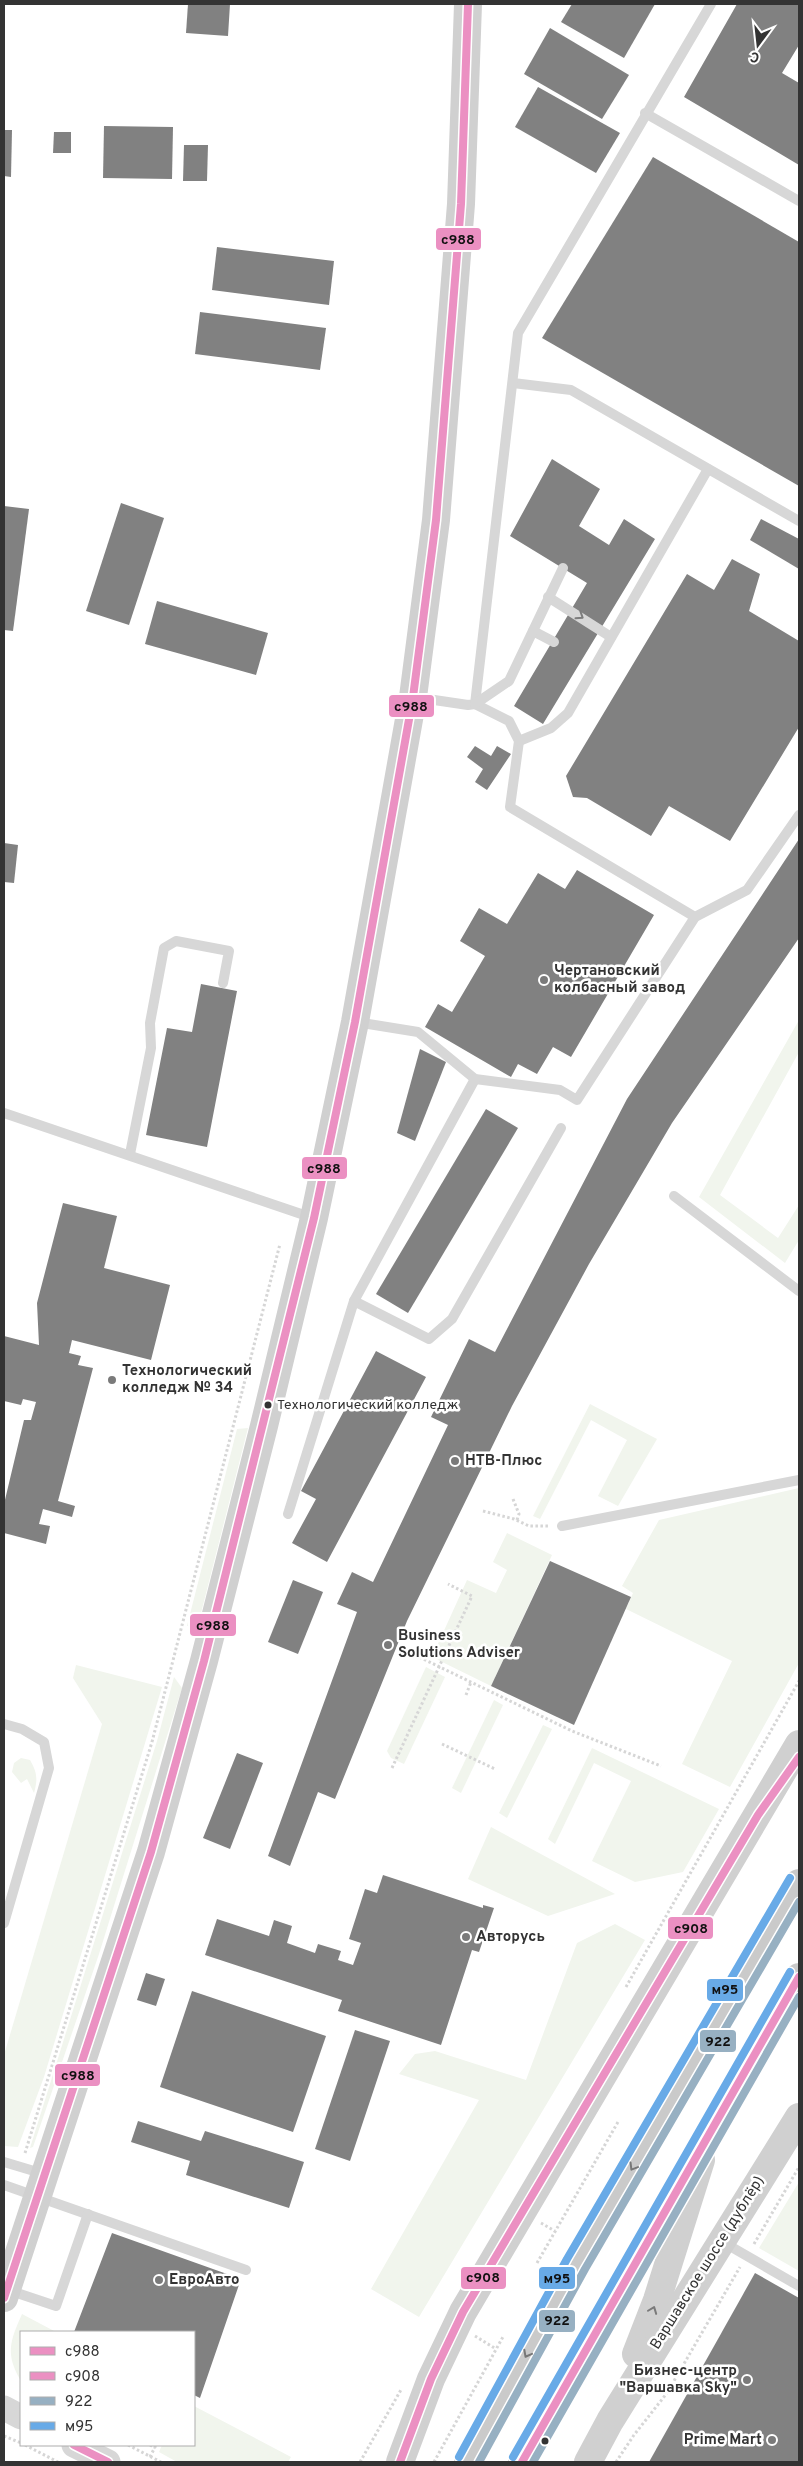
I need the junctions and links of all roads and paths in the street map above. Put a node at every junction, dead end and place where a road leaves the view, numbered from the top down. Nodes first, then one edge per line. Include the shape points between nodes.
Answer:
1 (468, 4) edge
2 (711, 4) edge
3 (645, 113) junction
4 (799, 201) edge
5 (513, 384) junction
6 (708, 469) junction
7 (799, 521) edge
8 (562, 568) dead end
9 (548, 597) junction
10 (533, 632) junction
11 (611, 637) junction
12 (554, 642) dead end
13 (413, 697) junction
14 (475, 704) junction
15 (519, 741) junction
16 (799, 815) edge
17 (695, 917) junction
18 (223, 983) dead end
19 (355, 1022) junction
20 (475, 1079) junction
21 (4, 1113) edge
22 (561, 1128) dead end
23 (130, 1154) junction
24 (674, 1196) dead end
25 (314, 1218) junction
26 (280, 1244) dead end
27 (799, 1291) edge
28 (354, 1301) junction
29 (799, 1480) edge
30 (513, 1499) dead end
31 (483, 1511) dead end
32 (288, 1514) dead end
33 (517, 1520) junction
34 (562, 1526) joint
35 (448, 1584) dead end
36 (415, 1655) dead end
37 (439, 1666) junction
38 (472, 1682) junction
39 (466, 1695) dead end
40 (4, 1724) edge
41 (442, 1744) dead end
42 (799, 1744) edge
43 (799, 1756) edge
44 (662, 1766) dead end
45 (392, 1768) dead end
46 (495, 1769) dead end
47 (758, 1815) junction
48 (799, 1883) edge
49 (4, 1923) edge
50 (799, 1977) edge
51 (799, 2117) edge
52 (618, 2122) dead end
53 (709, 2134) junction
54 (789, 2145) edge
55 (4, 2162) edge
56 (799, 2167) edge
57 (34, 2180) junction
58 (4, 2185) edge
59 (88, 2214) junction
60 (539, 2222) dead end
61 (555, 2231) junction
62 (720, 2241) junction
63 (747, 2255) junction
64 (537, 2262) dead end
65 (246, 2270) dead end
66 (799, 2286) edge
67 (5, 2294) edge
68 (473, 2335) dead end
69 (504, 2335) dead end
70 (496, 2349) junction
71 (4, 2408) edge
72 (20, 2416) edge
73 (610, 2421) junction
74 (4, 2436) edge
75 (20, 2443) edge
76 (27, 2446) edge
77 (76, 2446) edge
78 (130, 2446) edge
79 (156, 2446) edge
80 (150, 2456) junction
81 (58, 2462) edge
82 (108, 2462) edge
83 (161, 2462) edge
84 (400, 2462) edge
85 (434, 2462) edge
86 (468, 2462) edge
87 (522, 2462) edge
88 (588, 2462) edge
89 (616, 2462) edge

1 - 13 main road via 461,195 450,360 436,520
2 - 3 lane
3 - 4 lane
3 - 5 lane via 518,333
5 - 6 lane via 571,390
5 - 14 lane
6 - 7 lane
6 - 11 lane
8 - 9 lane
9 - 10 lane
9 -> 11 lane
10 - 12 lane
10 - 14 lane via 509,681
11 - 15 lane via 568,713 551,728
13 - 14 lane
13 - 19 main road
14 - 15 lane via 509,721
15 - 17 lane via 510,807
16 - 17 lane via 747,890
17 - 20 lane via 578,1100 560,1090
18 - 23 lane via 229,951 176,941 164,948 150,1023 151,1048
19 - 20 lane via 418,1032
19 - 25 main road
20 - 28 lane
21 - 23 lane
22 - 28 lane via 452,1319 429,1339
23 - 25 lane
24 - 27 lane
25 - 57 main road via 260,1445 156,1832
26 - 57 path via 152,1742
28 - 32 lane
29 - 34 lane
30 - 33 path via 519,1514
31 - 33 path
33 - 34 path via 529,1526
35 - 37 path via 472,1596
36 - 37 path
37 - 38 path
37 - 45 path
38 - 39 path
38 - 44 path via 572,1731
40 - 49 lane via 22,1729 44,1742 49,1768
41 - 46 path
42 - 47 main road
43 - 47 main road
47 - 84 main road via 464,2312 431,2379
48 -> 86 main road via 576,2264
50 - 53 main road
51 - 54 main road, Варшавское шоссе (дублёр)
52 - 61 path
73 -> 53 main road via 658,2300
53 - 87 main road
54 - 62 main road, Варшавское шоссе (дублёр)
55 - 57 lane
56 - 63 path
57 - 58 lane
57 - 59 lane
57 - 67 main road
59 - 65 lane
59 - 67 lane via 56,2306
60 - 61 path
61 - 64 path
62 - 63 lane
62 - 73 main road, Варшавское шоссе (дублёр)
63 - 66 lane
63 - 89 path via 667,2393
68 - 70 path
69 - 70 path
70 - 85 path
71 - 72 street
73 - 88 main road, Варшавское шоссе (дублёр)
74 - 75 path
76 - 81 path
77 - 82 street
78 - 80 path
79 - 80 path
80 - 83 path

